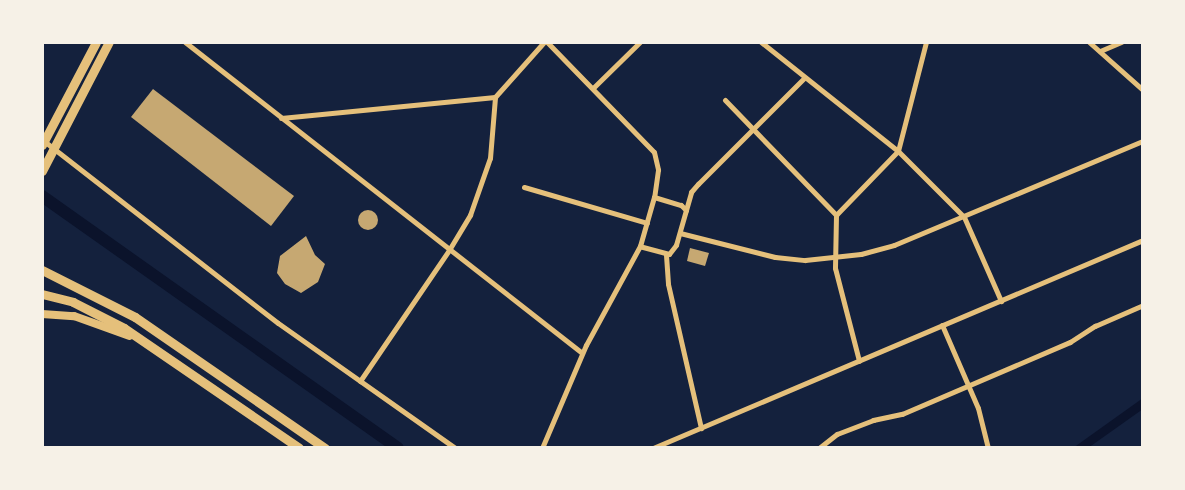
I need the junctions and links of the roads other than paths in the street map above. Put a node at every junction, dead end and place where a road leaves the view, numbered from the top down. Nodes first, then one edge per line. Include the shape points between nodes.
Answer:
1 (96, 42) edge
2 (109, 42) edge
3 (185, 42) edge
4 (546, 42) edge
5 (640, 42) edge
6 (761, 42) edge
7 (926, 42) edge
8 (1089, 42) edge
9 (1121, 42) edge
10 (1100, 51) junction
11 (804, 78) junction
12 (593, 88) junction
13 (1143, 90) edge
14 (495, 98) junction
15 (725, 100) dead end
16 (281, 118) junction
17 (753, 129) junction
18 (1143, 141) edge
19 (43, 143) edge
20 (53, 149) junction
21 (898, 151) junction
22 (44, 167) edge
23 (524, 187) dead end
24 (654, 197) junction
25 (686, 210) junction
26 (836, 215) junction
27 (964, 217) junction
28 (647, 223) junction
29 (680, 233) junction
30 (1143, 240) edge
31 (640, 246) junction
32 (450, 250) junction
33 (666, 255) junction
34 (834, 258) junction
35 (42, 270) edge
36 (42, 294) edge
37 (1001, 301) junction
38 (1143, 305) edge
39 (42, 314) edge
40 (942, 325) junction
41 (151, 345) junction
42 (582, 353) junction
43 (859, 361) junction
44 (360, 381) junction
45 (968, 386) junction
46 (701, 428) junction
47 (299, 448) edge
48 (325, 448) edge
49 (455, 448) edge
50 (542, 448) edge
51 (653, 448) edge
52 (819, 448) edge
53 (988, 448) edge

1 - 19 main road
2 - 20 main road
3 - 16 street
4 - 12 street
4 - 14 street
5 - 12 street
6 - 11 street
7 - 21 street
8 - 10 street
9 - 10 street
10 - 13 street
11 - 17 street
11 - 21 street
12 - 24 street via 654,152 658,170
14 - 16 street
14 - 32 street via 493,139 485,176 470,215
15 - 17 street
16 - 32 street
17 - 25 street via 691,192
17 - 26 street
18 - 27 street
19 - 20 street
20 - 22 main road
20 - 44 street via 278,323
21 - 26 street
21 - 27 street
23 - 28 street
24 - 25 street
24 - 28 street
25 - 29 street
26 - 34 street
27 - 34 street via 881,250
27 - 37 street
28 - 31 street
29 - 33 street via 673,251
29 - 34 street via 775,257
30 - 37 street
31 - 33 street
31 - 42 street
32 - 42 street
32 - 44 street
33 - 46 street via 668,284
34 - 43 street
35 - 48 main road via 135,317
36 - 41 main road via 83,306
37 - 40 street
38 - 45 street
39 - 41 main road via 85,319
40 - 43 street
40 - 45 street
41 - 47 main road
42 - 50 street
43 - 46 street
44 - 49 street
45 - 52 street via 895,417 873,420 837,434
45 - 53 street
46 - 51 street

